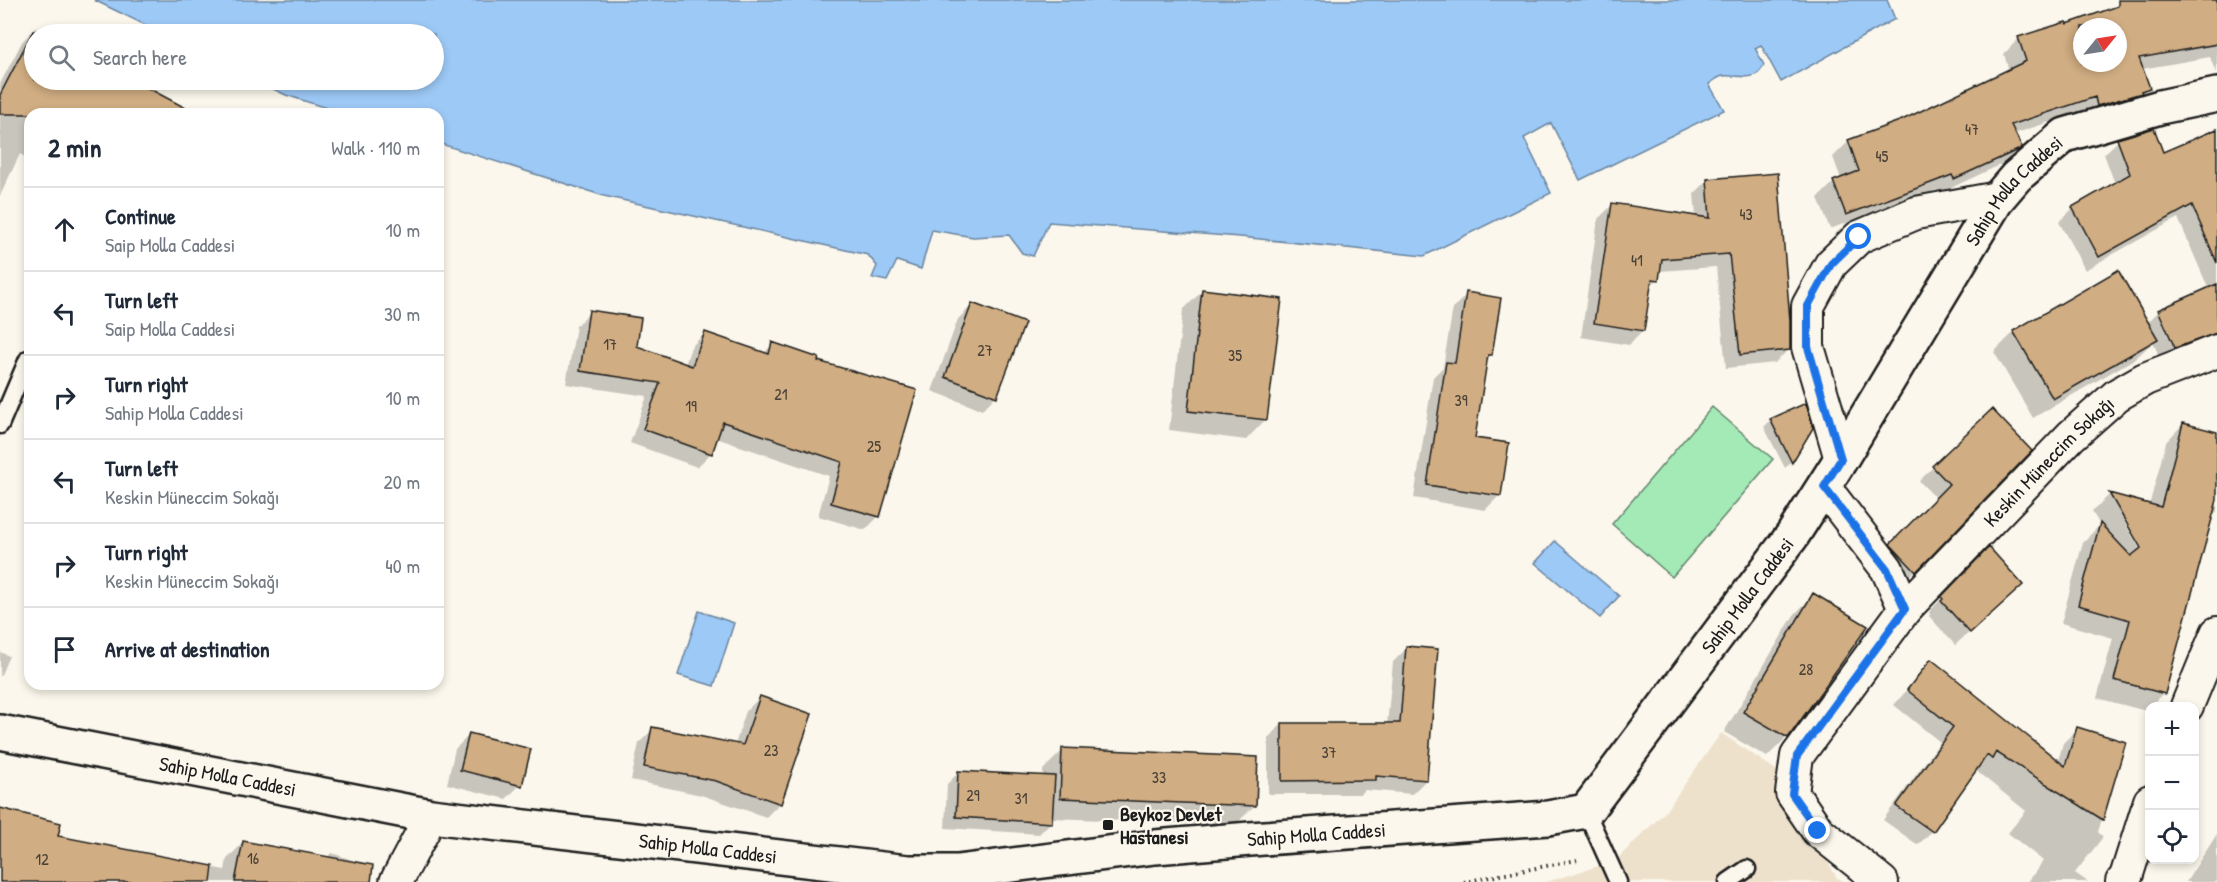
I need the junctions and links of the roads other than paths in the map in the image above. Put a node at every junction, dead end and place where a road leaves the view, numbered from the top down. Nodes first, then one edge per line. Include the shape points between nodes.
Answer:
1 (2217, 95) edge
2 (1998, 198) junction
3 (2217, 351) edge
4 (24, 369) edge
5 (0, 425) edge
6 (1841, 459) junction
7 (1824, 487) junction
8 (1905, 609) junction
9 (2217, 633) edge
10 (2189, 702) edge
11 (0, 732) edge
12 (2147, 810) edge
13 (1586, 811) junction
14 (431, 816) junction
15 (1747, 869) dead end
16 (956, 877) edge
17 (2127, 880) edge
18 (396, 882) edge
19 (1618, 882) edge
20 (1728, 882) edge
21 (1882, 882) edge

1 - 2 main road, Sahip Molla Caddesi via 2065,135
2 - 6 main road, Sahip Molla Caddesi
2 - 6 street via 1916,213 1859,237 1831,264 1808,306 1808,347
3 - 8 street, Keskin Müneccim Sokağı via 2145,378 2117,395 2070,436
4 - 5 lane
6 - 7 main road, Sahip Molla Caddesi
7 - 8 street via 1887,569
7 - 13 main road, Sahip Molla Caddesi via 1792,536
8 - 21 street, Keskin Müneccim Sokağı via 1797,756 1792,794 1818,831
9 - 10 street
11 - 14 main road, Sahip Molla Caddesi
12 - 17 street
13 - 16 main road, Sahip Molla Caddesi via 1548,818 1155,847
13 - 19 lane
14 - 16 main road, Sahip Molla Caddesi
14 - 18 street
15 - 20 lane

